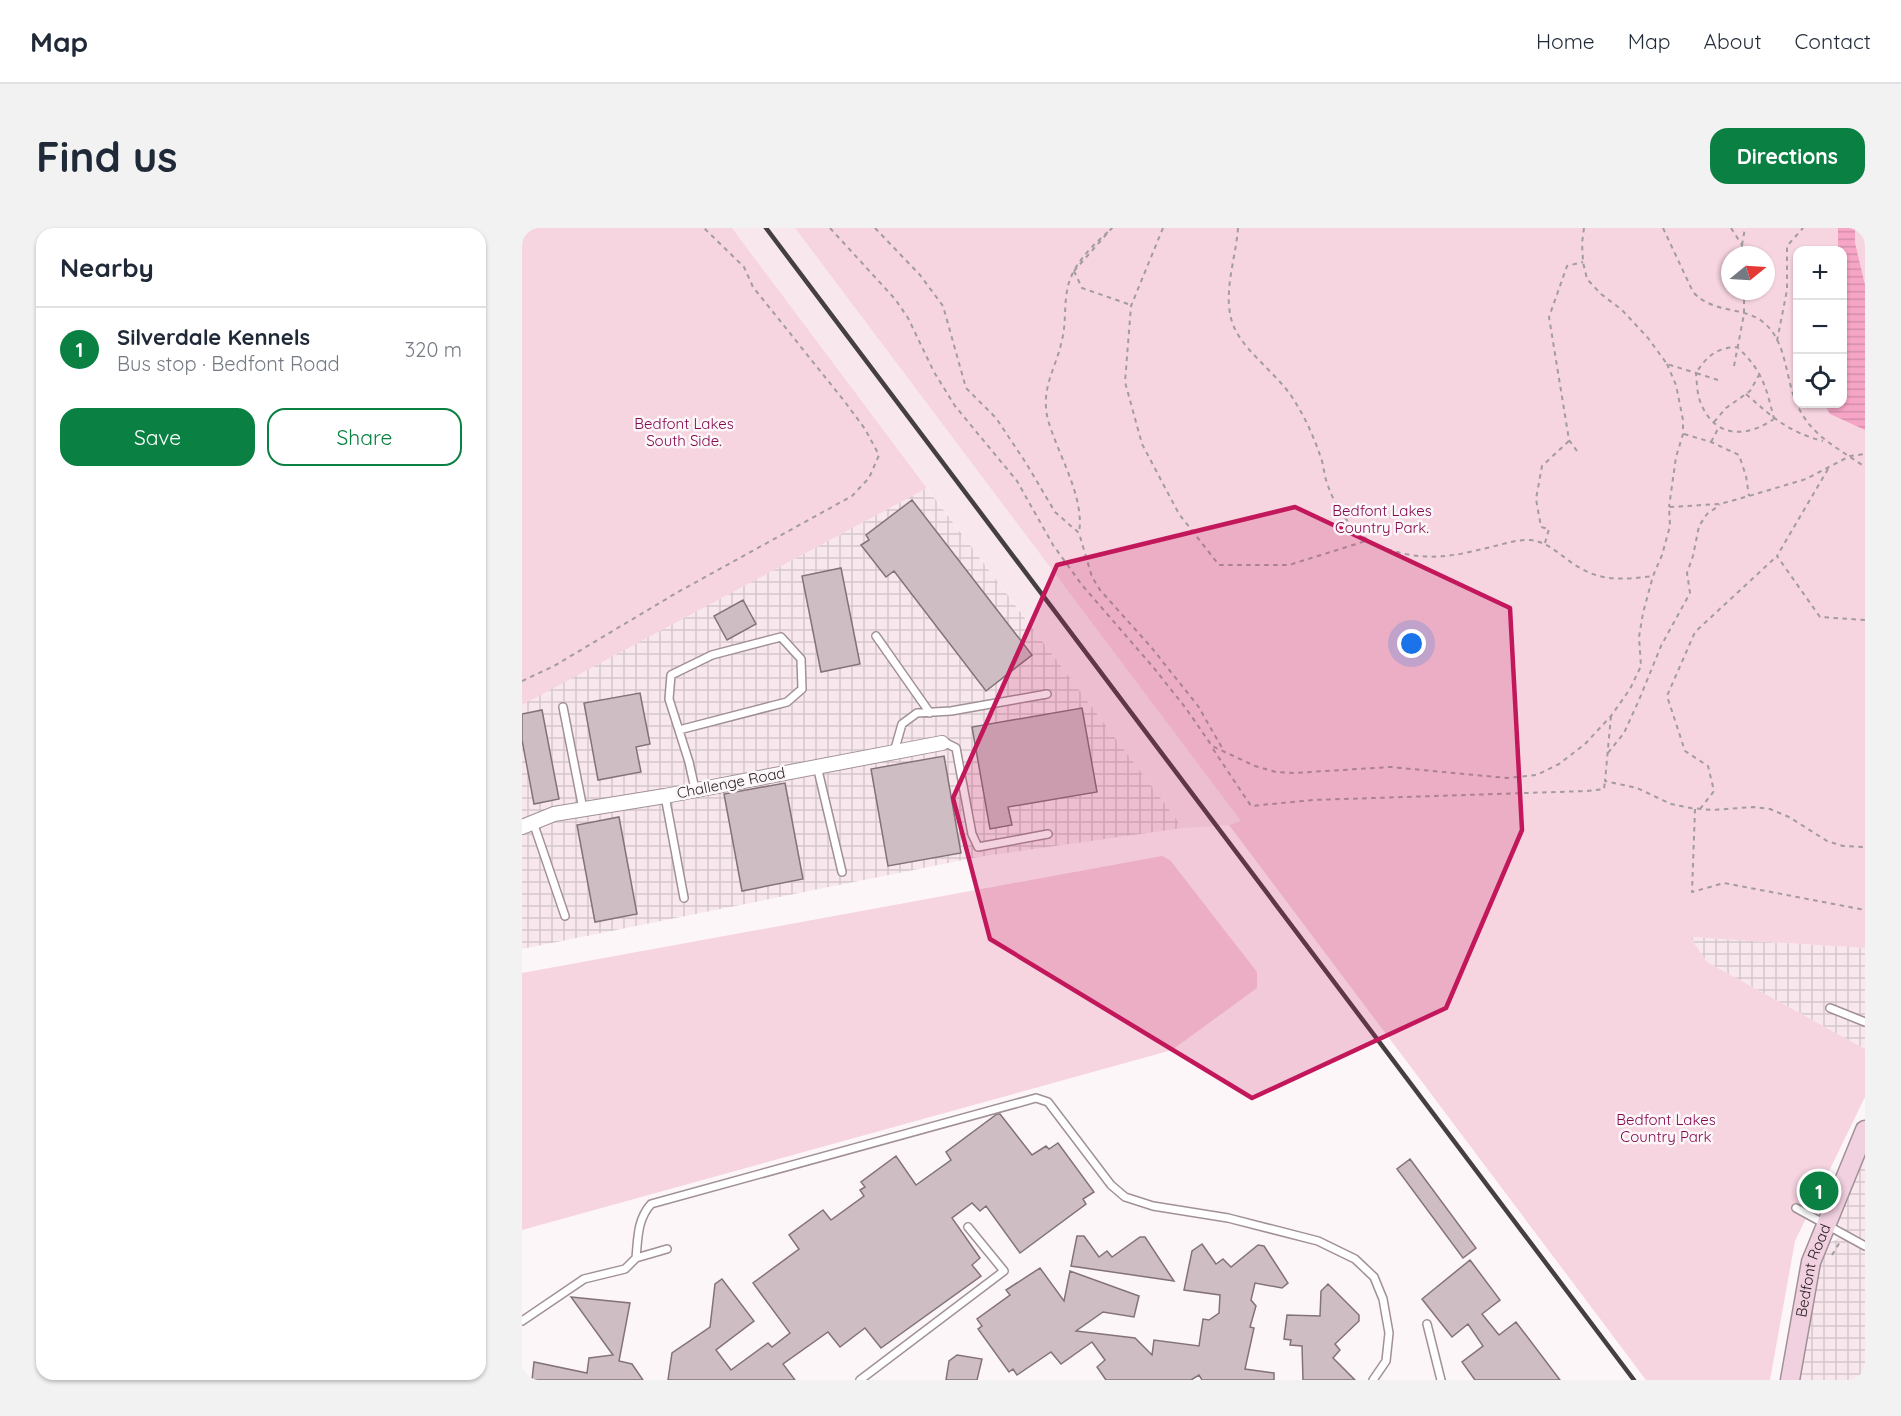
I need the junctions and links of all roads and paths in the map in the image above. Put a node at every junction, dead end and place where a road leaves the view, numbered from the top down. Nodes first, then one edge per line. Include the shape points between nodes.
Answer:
1 (704, 228) edge
2 (830, 228) edge
3 (875, 228) edge
4 (1112, 228) edge
5 (1163, 228) edge
6 (1238, 228) edge
7 (1584, 228) edge
8 (1663, 228) edge
9 (1731, 228) edge
10 (1745, 228) edge
11 (1803, 228) edge
12 (1742, 245) joint
13 (1583, 262) junction
14 (1074, 271) junction
15 (1744, 300) edge
16 (1131, 305) junction
17 (1744, 314) junction
18 (1777, 341) junction
19 (1737, 347) junction
20 (1667, 364) junction
21 (1734, 366) dead end
22 (1696, 373) junction
23 (1760, 374) junction
24 (1718, 380) dead end
25 (1746, 394) junction
26 (1774, 419) junction
27 (1714, 422) junction
28 (1719, 427) junction
29 (1683, 434) junction
30 (1570, 440) junction
31 (1711, 442) junction
32 (1826, 442) junction
33 (1577, 451) dead end
34 (1865, 454) edge
35 (1850, 456) junction
36 (1865, 467) edge
37 (1828, 469) junction
38 (1749, 496) junction
39 (1720, 504) junction
40 (1669, 507) junction
41 (1079, 533) junction
42 (1369, 540) junction
43 (1545, 543) junction
44 (1778, 556) junction
45 (1653, 576) junction
46 (1865, 620) edge
47 (876, 636) dead end
48 (522, 681) edge
49 (1047, 694) dead end
50 (563, 707) dead end
51 (930, 713) junction
52 (1611, 716) junction
53 (679, 730) junction
54 (942, 743) joint
55 (1212, 746) junction
56 (894, 752) junction
57 (1226, 753) junction
58 (1608, 753) junction
59 (818, 766) junction
60 (1605, 781) junction
61 (695, 789) junction
62 (665, 796) junction
63 (583, 809) junction
64 (1695, 809) junction
65 (1700, 809) junction
66 (528, 824) edge
67 (1048, 834) dead end
68 (1865, 847) edge
69 (842, 872) dead end
70 (684, 898) dead end
71 (1865, 910) edge
72 (565, 916) dead end
73 (1830, 1008) dead end
74 (1865, 1022) edge
75 (1865, 1130) edge
76 (1796, 1208) dead end
77 (1825, 1224) junction
78 (968, 1227) dead end
79 (1865, 1246) edge
80 (667, 1249) dead end
81 (636, 1258) junction
82 (522, 1321) edge
83 (1427, 1324) dead end
84 (861, 1380) edge
85 (1373, 1380) edge
86 (1441, 1380) edge
87 (1790, 1380) edge

1 - 48 path via 744,267 753,287 845,402 879,455 869,478 852,496
2 - 55 path via 895,299 950,398 1017,481 1053,545 1082,585 1153,666
3 - 41 path via 920,275 943,306 966,388 996,418 1054,512
4 - 14 path
5 - 16 path
6 - 42 path via 1230,282 1234,326 1294,400 1309,428 1342,515
7 - 13 path
8 - 17 path via 1699,299
9 - 12 path
10 - 12 path
11 - 18 path via 1787,246 1787,290
13 - 20 path via 1587,279 1622,310
13 - 30 path via 1567,266 1549,317
14 - 14 path via 1082,263 1112,228 1091,248
14 - 16 path via 1082,288
14 - 41 path via 1065,300 1062,341 1047,388 1048,417 1078,501
15 - 17 path
16 - 42 path via 1125,382 1142,444 1179,514 1219,565 1289,565
17 - 18 path via 1764,322
17 - 19 path
18 - 32 path via 1796,402
19 - 21 path
19 - 22 path via 1724,347 1713,353
19 - 23 path
20 - 22 path
20 - 29 path via 1676,385
22 - 24 path
22 - 27 path via 1701,404
23 - 25 path
23 - 26 path
25 - 26 path
25 - 27 path
26 - 28 path via 1743,433
26 - 32 path via 1795,432
27 - 28 path
28 - 31 path
29 - 31 path
29 - 40 path
30 - 33 path
30 - 43 path via 1542,466 1536,500 1541,527 1549,529
31 - 38 path via 1739,455
32 - 35 path
34 - 35 path
35 - 36 path
35 - 37 path
37 - 38 path
37 - 44 path
38 - 39 path
39 - 40 path
39 - 58 path via 1700,526 1687,573 1690,593 1660,646 1624,733
40 - 45 path via 1670,526
41 - 57 path via 1092,577 1100,590 1198,706
42 - 43 path via 1381,548 1432,558 1515,541
43 - 45 path via 1582,570 1600,577
44 - 46 path via 1820,617
44 - 65 path via 1695,632 1667,696 1685,751 1708,766 1714,791
45 - 52 path via 1639,637 1641,666
47 - 51 lane
49 - 51 lane
50 - 63 lane
51 - 56 lane via 917,713 902,724
52 - 57 path via 1559,764 1537,775 1507,778 1390,767 1276,772
52 - 58 path
53 - 53 lane via 669,699 671,675 712,655 781,637 801,659 802,689 787,702
53 - 61 lane
54 - 56 street, Challenge Road
54 - 67 lane via 956,748 972,834 978,847
55 - 57 path
55 - 60 path via 1251,806 1313,800 1587,791 1604,789
56 - 59 street, Challenge Road
58 - 60 path
59 - 61 street, Challenge Road
59 - 69 lane
60 - 64 path
61 - 62 street, Challenge Road
62 - 63 street, Challenge Road
62 - 70 lane
63 - 66 street, Challenge Road
64 - 65 path
64 - 71 path via 1692,892 1724,883
65 - 68 path via 1770,809 1827,841
66 - 72 lane
73 - 74 lane
75 - 77 street, Bedfont Road
76 - 77 lane
77 - 79 lane
77 - 87 street, Bedfont Road via 1811,1262
78 - 84 lane via 1004,1271
80 - 81 lane
81 - 82 lane via 625,1269 584,1279
81 - 85 lane via 639,1224 651,1204 1036,1098 1048,1102 1111,1185 1125,1197 1318,1241 1355,1259 1374,1277 1383,1299 1389,1333 1386,1361
83 - 86 lane

